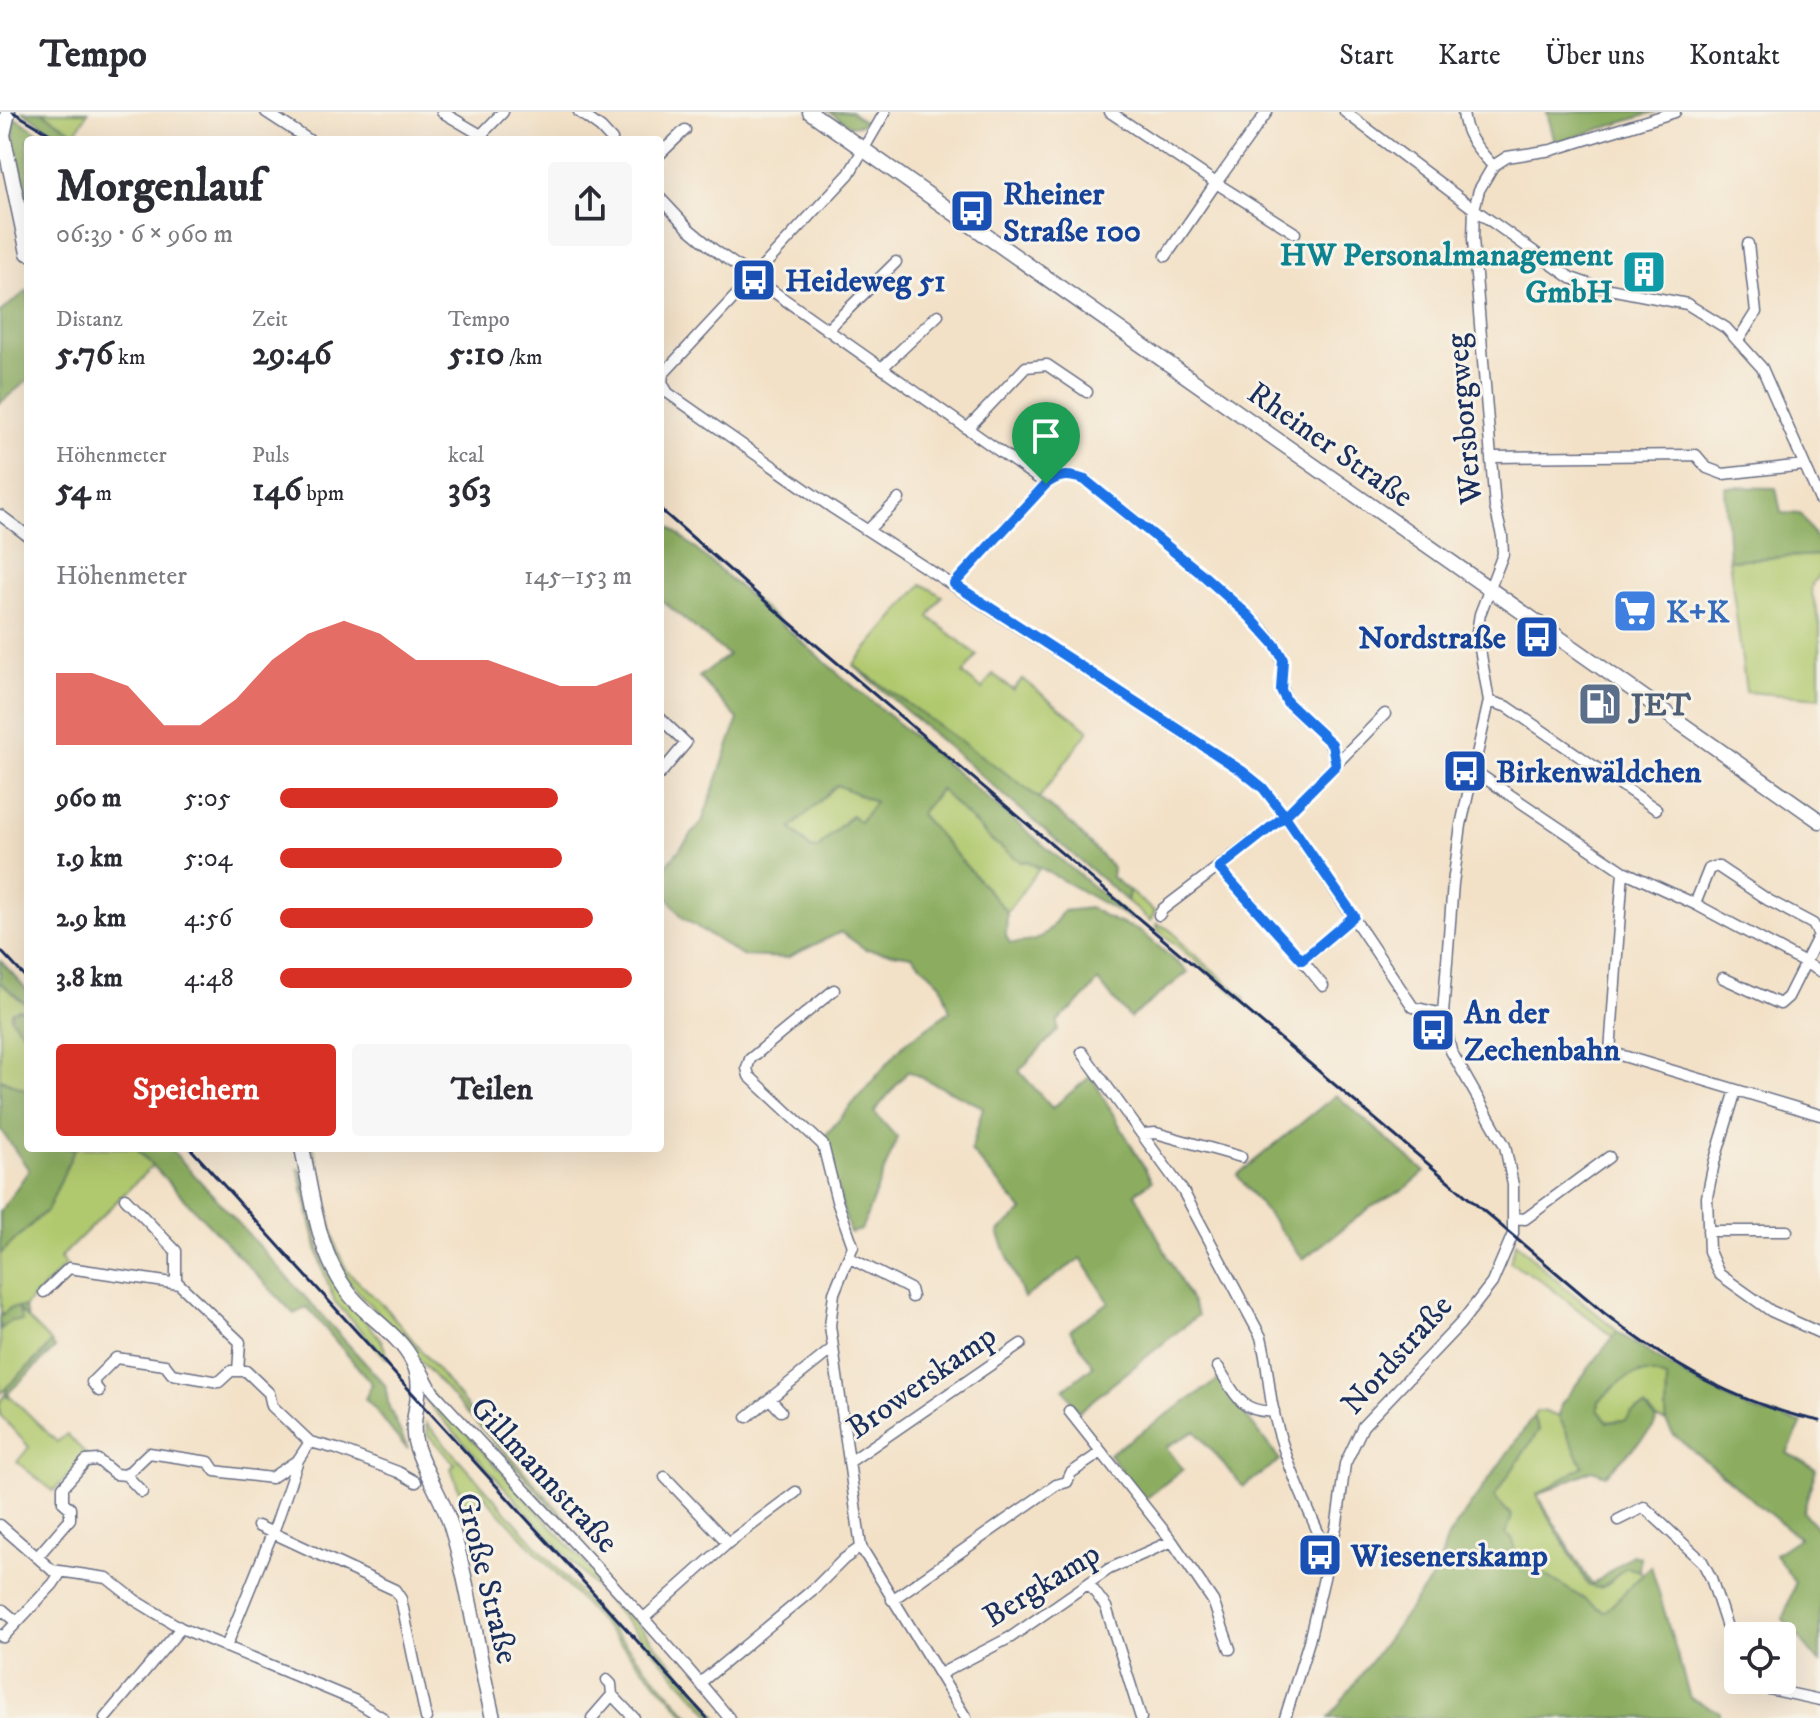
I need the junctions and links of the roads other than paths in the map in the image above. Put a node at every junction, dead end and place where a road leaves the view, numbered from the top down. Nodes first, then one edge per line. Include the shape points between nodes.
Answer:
1 (8, 112) edge
2 (266, 112) edge
3 (442, 112) edge
4 (503, 112) edge
5 (579, 112) edge
6 (810, 112) edge
7 (885, 112) edge
8 (1110, 112) edge
9 (1267, 112) edge
10 (1345, 112) edge
11 (1463, 112) edge
12 (1675, 112) edge
13 (685, 130) dead end
14 (303, 136) edge
15 (479, 136) edge
16 (482, 136) edge
17 (608, 136) edge
18 (864, 147) junction
19 (664, 150) edge
20 (1493, 166) junction
21 (1216, 183) junction
22 (664, 202) edge
23 (1474, 209) junction
24 (1295, 233) dead end
25 (24, 234) edge
26 (1748, 244) dead end
27 (1166, 256) dead end
28 (896, 262) dead end
29 (753, 278) junction
30 (938, 315) dead end
31 (827, 330) junction
32 (1739, 339) junction
33 (882, 368) junction
34 (664, 373) edge
35 (664, 387) edge
36 (1087, 392) dead end
37 (967, 429) junction
38 (1492, 457) junction
39 (1804, 465) junction
40 (1046, 484) junction
41 (899, 499) dead end
42 (1820, 500) edge
43 (0, 515) edge
44 (868, 530) junction
45 (24, 533) edge
46 (954, 584) junction
47 (1490, 589) junction
48 (1489, 701) junction
49 (1385, 714) dead end
50 (664, 722) edge
51 (1336, 765) junction
52 (664, 769) edge
53 (1473, 770) junction
54 (1656, 809) dead end
55 (1285, 816) junction
56 (1820, 821) edge
57 (1219, 868) junction
58 (1623, 871) junction
59 (1695, 904) junction
60 (1159, 915) dead end
61 (1354, 916) junction
62 (1302, 960) junction
63 (1804, 963) junction
64 (1820, 971) edge
65 (1723, 978) dead end
66 (1323, 986) dead end
67 (834, 990) dead end
68 (1443, 1014) junction
69 (1082, 1052) dead end
70 (1736, 1090) junction
71 (1820, 1115) edge
72 (1142, 1134) junction
73 (303, 1152) edge
74 (1241, 1157) dead end
75 (1609, 1157) dead end
76 (125, 1198) dead end
77 (1514, 1218) junction
78 (1708, 1231) junction
79 (1787, 1231) dead end
80 (850, 1258) junction
81 (179, 1284) junction
82 (44, 1292) dead end
83 (912, 1297) dead end
84 (1820, 1333) edge
85 (1021, 1344) dead end
86 (832, 1349) junction
87 (413, 1361) junction
88 (1218, 1367) dead end
89 (238, 1371) junction
90 (99, 1391) dead end
91 (770, 1399) junction
92 (781, 1411) dead end
93 (1069, 1411) dead end
94 (1274, 1411) junction
95 (747, 1417) dead end
96 (310, 1442) junction
97 (1100, 1453) junction
98 (298, 1460) junction
99 (851, 1461) junction
100 (126, 1475) junction
101 (665, 1477) dead end
102 (416, 1482) dead end
103 (142, 1492) dead end
104 (796, 1492) dead end
105 (1618, 1520) dead end
106 (0, 1525) edge
107 (258, 1526) dead end
108 (271, 1531) junction
109 (1172, 1541) junction
110 (728, 1543) junction
111 (861, 1547) junction
112 (1330, 1548) junction
113 (37, 1557) junction
114 (61, 1572) junction
115 (1089, 1584) junction
116 (892, 1600) junction
117 (0, 1613) edge
118 (644, 1618) junction
119 (17, 1622) junction
120 (1725, 1622) edge
121 (181, 1628) junction
122 (0, 1635) edge
123 (226, 1647) junction
124 (1230, 1649) dead end
125 (940, 1674) junction
126 (607, 1680) dead end
127 (700, 1683) junction
128 (1792, 1694) edge
129 (612, 1695) junction
130 (1820, 1700) edge
131 (105, 1718) edge
132 (383, 1718) edge
133 (426, 1718) edge
134 (493, 1718) edge
135 (592, 1718) edge
136 (634, 1718) edge
137 (729, 1718) edge
138 (966, 1718) edge
139 (1141, 1718) edge
140 (1285, 1718) edge

1 - 25 main road via 3,135
2 - 14 street
3 - 15 street
4 - 16 street
5 - 17 street
6 - 18 main road, Rheiner Straße
7 - 18 street
8 - 21 street
9 - 21 street
10 - 23 street
11 - 20 street via 1473,144
12 - 20 street via 1552,150 1507,157
13 - 19 street
18 - 29 street via 849,174
18 - 47 main road, Rheiner Straße
20 - 23 street, Wersborgweg
21 - 24 street
21 - 27 street
22 - 29 street via 689,229
23 - 32 street via 1571,278 1687,304
23 - 38 street, Wersborgweg
26 - 32 street via 1756,312
28 - 31 street
29 - 31 street
29 - 34 street
30 - 33 street
31 - 33 street
32 - 39 street via 1762,368
33 - 37 street
35 - 44 street
36 - 37 street via 1047,365 1026,367
37 - 40 street
38 - 39 street via 1696,455 1707,468 1723,474
38 - 47 street, Wersborgweg via 1503,554
39 - 42 street
40 - 46 street
40 - 51 street via 1057,476 1085,480 1249,616 1283,659 1281,690 1287,702 1332,744
41 - 44 street
43 - 45 street
44 - 46 street
46 - 55 street via 1242,771
47 - 48 street, Nordstraße via 1477,632
47 - 56 main road, Rheiner Straße
48 - 53 street, Nordstraße
48 - 54 street via 1508,707
49 - 51 street
50 - 52 street via 686,743
51 - 55 street
53 - 58 street
53 - 68 street, Nordstraße via 1453,883
55 - 57 street
55 - 61 street
57 - 60 street
57 - 62 street
58 - 59 street
58 - 70 street via 1610,1052
59 - 63 street
59 - 63 street via 1709,869 1717,866 1813,924 1819,935
61 - 62 street
61 - 68 street via 1413,1007
62 - 66 street
63 - 64 street
63 - 65 street via 1780,1004
67 - 80 street via 750,1059 747,1068 749,1076 823,1145 853,1246
68 - 77 street, Nordstraße via 1451,1051 1505,1146
69 - 72 street
70 - 71 street
70 - 78 street via 1707,1197
72 - 74 street via 1156,1133
72 - 94 street via 1183,1191 1261,1337
73 - 87 main road via 332,1269 353,1299
75 - 77 street via 1525,1219
76 - 81 street via 176,1251
77 - 112 street, Nordstraße via 1513,1234 1492,1283 1363,1426 1345,1464
78 - 79 street
78 - 84 street via 1719,1274 1771,1311
80 - 83 street via 910,1289
80 - 86 street, Browerskamp via 830,1311
81 - 82 street via 67,1263
81 - 89 street via 240,1342
85 - 99 street, Browerskamp
86 - 91 street
86 - 99 street, Browerskamp
87 - 118 street, Gillmannstraße via 433,1391
87 - 134 main road, Große Straße via 420,1400 415,1443 449,1521
88 - 94 street via 1250,1410
89 - 90 street via 219,1382 172,1374 165,1365 116,1358 92,1382
89 - 96 street via 246,1371 269,1393 272,1406
91 - 92 street
91 - 95 street
93 - 97 street
94 - 112 street via 1286,1459 1321,1539
96 - 98 street
96 - 102 street
97 - 109 street
97 - 116 street via 1071,1473 1067,1482
98 - 100 street via 271,1478 215,1471 209,1462 149,1453
98 - 108 street
99 - 111 street, Browerskamp
100 - 103 street
100 - 113 street via 115,1474 98,1460 86,1461 63,1487 70,1519
101 - 110 street
104 - 110 street
105 - 120 street via 1644,1507 1702,1561
106 - 113 street
107 - 108 street
108 - 123 street
108 - 133 street via 395,1590
109 - 115 street, Bergkamp via 1109,1569
109 - 124 street via 1213,1601
110 - 118 street
111 - 116 street, Browerskamp
111 - 127 street
112 - 140 street, Nordstraße
113 - 114 street
114 - 119 street
114 - 121 street via 107,1578
115 - 125 street, Bergkamp via 1011,1637
115 - 139 street via 1106,1607
116 - 125 street, Browerskamp
117 - 119 street via 3,1610
118 - 127 street, Gillmannstraße
119 - 122 street
121 - 123 street
121 - 131 street
123 - 132 street via 354,1700
125 - 138 street, Browerskamp
126 - 129 street
127 - 137 street, Gillmannstraße
128 - 130 street
129 - 135 street
129 - 136 street

